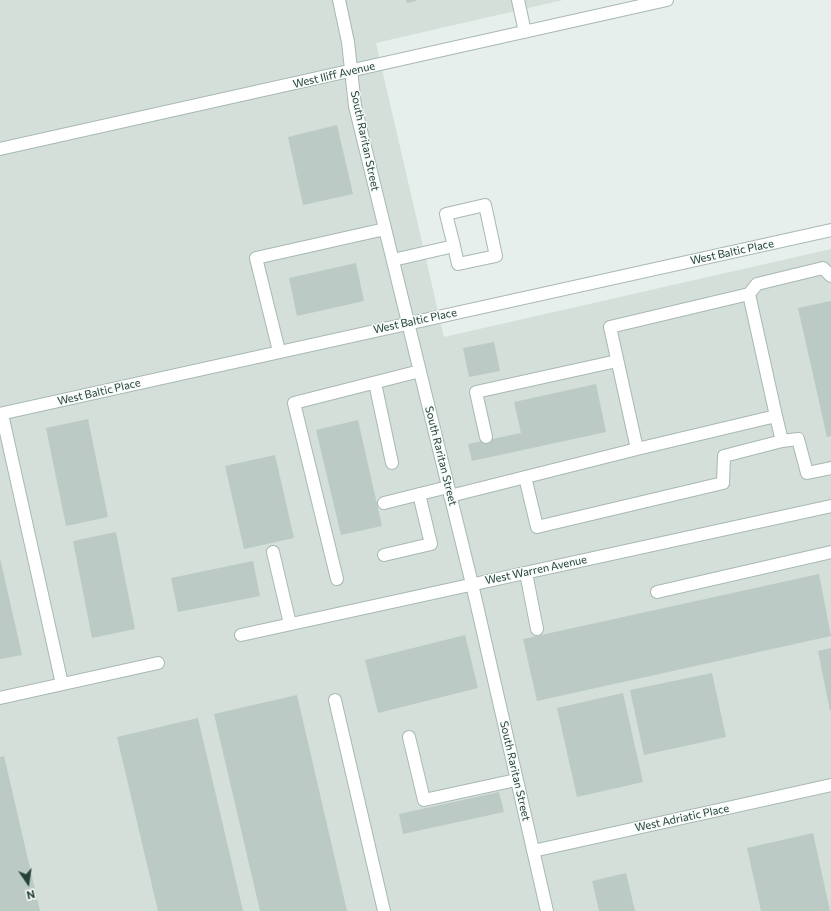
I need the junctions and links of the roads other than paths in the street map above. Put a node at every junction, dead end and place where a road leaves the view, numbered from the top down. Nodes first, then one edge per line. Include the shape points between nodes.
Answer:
1 (339, 0) edge
2 (518, 0) edge
3 (667, 0) edge
4 (525, 32) junction
5 (352, 72) junction
6 (0, 149) edge
7 (385, 229) junction
8 (831, 230) edge
9 (454, 246) junction
10 (393, 260) junction
11 (831, 276) edge
12 (749, 294) junction
13 (408, 322) junction
14 (279, 351) junction
15 (617, 361) junction
16 (420, 371) junction
17 (375, 383) junction
18 (1, 414) edge
19 (776, 416) junction
20 (486, 437) dead end
21 (782, 441) junction
22 (636, 448) junction
23 (392, 463) dead end
24 (831, 468) edge
25 (525, 477) junction
26 (449, 491) junction
27 (419, 494) junction
28 (384, 502) dead end
29 (831, 506) edge
30 (273, 552) dead end
31 (831, 552) edge
32 (384, 555) dead end
33 (526, 573) junction
34 (337, 578) dead end
35 (472, 584) junction
36 (657, 592) dead end
37 (290, 624) junction
38 (537, 630) dead end
39 (241, 634) dead end
40 (158, 663) dead end
41 (62, 684) junction
42 (0, 698) edge
43 (335, 700) dead end
44 (409, 737) dead end
45 (516, 780) junction
46 (831, 785) edge
47 (533, 851) junction
48 (384, 911) edge
49 (547, 911) edge

1 - 5 street, South Raritan Street
2 - 4 street
3 - 4 street, West Iliff Avenue
4 - 5 street, West Iliff Avenue
5 - 6 street, West Iliff Avenue
5 - 7 street, South Raritan Street via 355,106
7 - 10 street, South Raritan Street
7 - 14 street via 256,258
8 - 13 street, West Baltic Place
9 - 9 street via 458,264 496,256 485,205 446,214
9 - 10 street
10 - 13 street, South Raritan Street
11 - 12 street via 823,268 757,284
12 - 15 street via 610,327
12 - 19 street
13 - 14 street, West Baltic Place
13 - 16 street, South Raritan Street
14 - 18 street, West Baltic Place
15 - 20 street via 476,392
15 - 22 street
16 - 17 street
16 - 26 street, South Raritan Street
17 - 23 street
17 - 34 street via 294,404
18 - 41 street
19 - 21 street
19 - 22 street
21 - 24 street via 798,439 807,473
21 - 25 street via 724,456 723,483 538,527
22 - 25 street
25 - 26 street
26 - 27 street
26 - 35 street, South Raritan Street
27 - 28 street
27 - 32 street via 431,544
29 - 33 street, West Warren Avenue
30 - 37 street
31 - 36 street
33 - 35 street, West Warren Avenue
33 - 38 street
35 - 37 street, West Warren Avenue
35 - 45 street, South Raritan Street
37 - 39 street, West Warren Avenue
40 - 41 street
41 - 42 street
43 - 48 street
44 - 45 street via 424,800
45 - 47 street, South Raritan Street
46 - 47 street, West Adriatic Place
47 - 49 street, South Raritan Street

